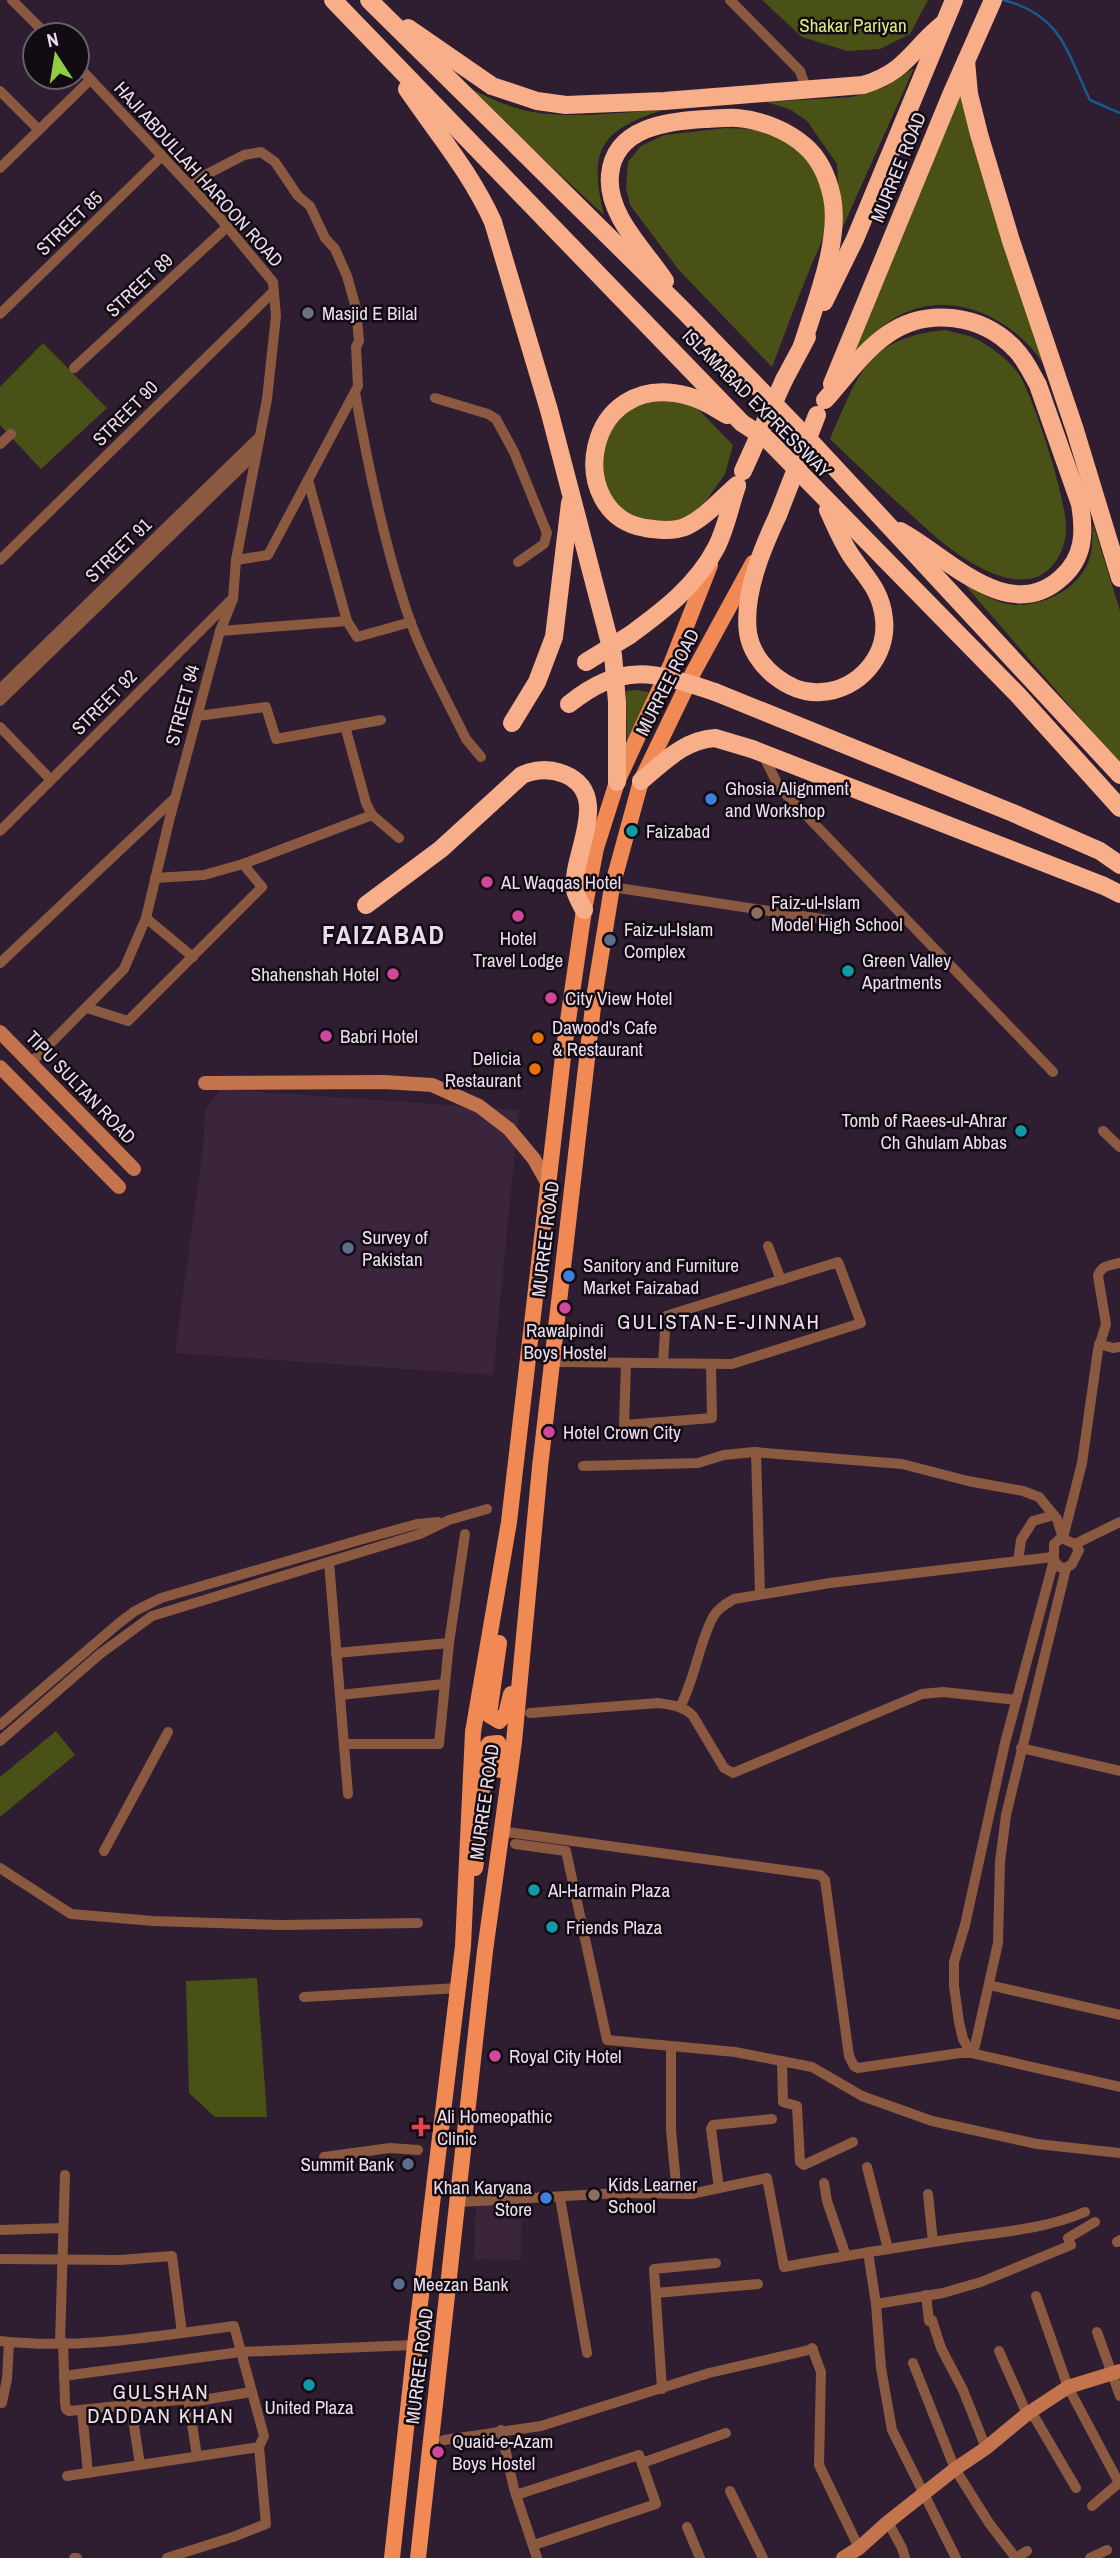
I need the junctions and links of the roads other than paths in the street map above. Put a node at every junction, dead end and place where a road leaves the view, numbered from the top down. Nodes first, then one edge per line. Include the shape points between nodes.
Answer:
1 (12, 0) edge
2 (333, 0) edge
3 (730, 0) edge
4 (993, 0) edge
5 (371, 2) edge
6 (948, 13) edge
7 (33, 21) edge
8 (380, 48) junction
9 (966, 61) junction
10 (91, 81) edge
11 (807, 90) junction
12 (0, 91) edge
13 (79, 91) edge
14 (39, 130) junction
15 (162, 156) junction
16 (0, 168) edge
17 (188, 184) junction
18 (227, 227) junction
19 (274, 291) junction
20 (684, 311) junction
21 (0, 314) edge
22 (276, 316) joint
23 (802, 346) junction
24 (74, 368) dead end
25 (355, 392) junction
26 (435, 398) dead end
27 (821, 408) junction
28 (742, 423) junction
29 (11, 434) dead end
30 (260, 435) junction
31 (0, 444) edge
32 (257, 452) junction
33 (740, 478) junction
34 (309, 480) junction
35 (571, 490) junction
36 (820, 495) junction
37 (885, 523) junction
38 (767, 539) junction
39 (717, 546) junction
40 (236, 560) junction
41 (0, 561) edge
42 (518, 562) dead end
43 (1120, 578) edge
44 (233, 598) junction
45 (347, 621) junction
46 (411, 622) junction
47 (220, 631) junction
48 (586, 662) dead end
49 (0, 689) edge
50 (0, 701) edge
51 (569, 704) dead end
52 (197, 716) junction
53 (382, 720) dead end
54 (512, 723) dead end
55 (345, 726) junction
56 (0, 727) edge
57 (762, 753) junction
58 (481, 757) dead end
59 (1120, 775) edge
60 (51, 780) junction
61 (641, 781) junction
62 (617, 782) junction
63 (175, 798) junction
64 (1120, 807) edge
65 (372, 815) junction
66 (0, 831) edge
67 (399, 838) dead end
68 (243, 864) junction
69 (1120, 865) edge
70 (155, 878) junction
71 (612, 887) junction
72 (1120, 894) edge
73 (366, 905) dead end
74 (584, 910) junction
75 (146, 918) junction
76 (828, 920) dead end
77 (192, 957) junction
78 (0, 962) edge
79 (87, 1008) junction
80 (0, 1032) edge
81 (30, 1064) junction
82 (0, 1067) edge
83 (1053, 1072) dead end
84 (205, 1083) dead end
85 (1103, 1130) dead end
86 (1120, 1147) edge
87 (134, 1169) dead end
88 (548, 1184) junction
89 (119, 1187) dead end
90 (768, 1246) dead end
91 (1120, 1263) edge
92 (781, 1280) junction
93 (1099, 1344) junction
94 (1120, 1347) edge
95 (552, 1361) junction
96 (626, 1363) junction
97 (663, 1363) junction
98 (711, 1364) junction
99 (756, 1452) junction
100 (540, 1466) junction
101 (583, 1466) dead end
102 (487, 1509) dead end
103 (1054, 1515) junction
104 (449, 1520) junction
105 (509, 1522) junction
106 (1120, 1522) edge
107 (465, 1534) dead end
108 (1063, 1538) junction
109 (1075, 1544) junction
110 (1054, 1559) junction
111 (1018, 1561) junction
112 (329, 1562) junction
113 (1066, 1567) junction
114 (760, 1594) junction
115 (449, 1643) junction
116 (337, 1653) junction
117 (444, 1684) junction
118 (340, 1695) junction
119 (1017, 1700) junction
120 (680, 1707) junction
121 (530, 1713) dead end
122 (0, 1725) edge
123 (168, 1732) dead end
124 (0, 1741) edge
125 (344, 1744) junction
126 (1021, 1748) junction
127 (1120, 1771) edge
128 (348, 1794) dead end
129 (500, 1831) junction
130 (515, 1844) dead end
131 (104, 1851) dead end
132 (0, 1868) edge
133 (418, 1923) dead end
134 (463, 1946) junction
135 (485, 1951) junction
136 (989, 1985) junction
137 (458, 1988) junction
138 (304, 1997) dead end
139 (1120, 2015) edge
140 (671, 2047) junction
141 (971, 2053) junction
142 (782, 2061) junction
143 (1120, 2087) edge
144 (772, 2119) dead end
145 (853, 2142) dead end
146 (418, 2150) dead end
147 (1120, 2153) edge
148 (324, 2157) dead end
149 (867, 2167) dead end
150 (65, 2175) dead end
151 (824, 2183) dead end
152 (719, 2188) junction
153 (677, 2194) junction
154 (928, 2194) dead end
155 (560, 2198) junction
156 (459, 2202) junction
157 (1085, 2212) dead end
158 (1094, 2222) dead end
159 (63, 2228) junction
160 (0, 2230) edge
161 (933, 2242) junction
162 (888, 2249) junction
163 (867, 2252) junction
164 (846, 2256) junction
165 (0, 2259) edge
166 (63, 2259) junction
167 (716, 2263) dead end
168 (758, 2284) dead end
169 (656, 2293) junction
170 (926, 2295) junction
171 (1037, 2296) dead end
172 (876, 2304) junction
173 (1097, 2332) dead end
174 (182, 2333) junction
175 (5, 2341) edge
176 (62, 2343) junction
177 (415, 2345) junction
178 (999, 2351) dead end
179 (240, 2352) junction
180 (587, 2353) dead end
181 (913, 2362) dead end
182 (1115, 2372) edge
183 (64, 2376) junction
184 (1068, 2387) junction
185 (662, 2389) junction
186 (251, 2392) junction
187 (1120, 2396) edge
188 (188, 2399) junction
189 (2, 2403) dead end
190 (131, 2406) junction
191 (82, 2411) junction
192 (1027, 2414) junction
193 (500, 2430) junction
194 (726, 2433) dead end
195 (444, 2440) dead end
196 (259, 2447) junction
197 (986, 2448) junction
198 (197, 2456) junction
199 (640, 2459) junction
200 (140, 2465) junction
201 (955, 2469) junction
202 (89, 2473) junction
203 (67, 2476) dead end
204 (1119, 2482) edge
205 (1076, 2488) dead end
206 (730, 2491) dead end
207 (925, 2492) junction
208 (516, 2495) junction
209 (1092, 2507) dead end
210 (888, 2522) junction
211 (687, 2527) dead end
212 (534, 2545) junction
213 (859, 2548) junction
214 (1107, 2550) dead end
215 (1027, 2551) dead end
216 (167, 2558) edge
217 (392, 2558) edge
218 (418, 2558) edge
219 (537, 2558) edge
220 (700, 2558) edge
221 (763, 2558) edge
222 (843, 2558) edge
223 (905, 2558) edge
224 (956, 2558) edge
225 (1016, 2558) edge
226 (1090, 2558) edge

1 - 7 street
2 - 8 highway, ISLAMABAD EXPRESSWAY
3 - 11 street via 800,71
4 - 9 highway, MURREE ROAD
5 - 11 highway via 485,82 537,101 598,105
5 - 20 highway, ISLAMABAD EXPRESSWAY
6 - 11 highway via 905,63 879,80
6 - 23 highway, MURREE ROAD via 855,239
8 - 28 highway, ISLAMABAD EXPRESSWAY
8 - 35 highway via 464,168 494,222
9 - 27 highway, MURREE ROAD
9 - 43 highway via 968,94 979,134
10 - 15 street, HAJI ABDULLAH HAROON ROAD
12 - 14 street
13 - 14 street
14 - 16 street
15 - 17 street, HAJI ABDULLAH HAROON ROAD
15 - 21 street, STREET 85
17 - 18 street, HAJI ABDULLAH HAROON ROAD
17 - 25 street via 244,155 261,152 275,162 298,197 310,206 347,276 359,324 360,382
18 - 19 street, HAJI ABDULLAH HAROON ROAD via 273,282
18 - 24 street, STREET 89
19 - 22 street, HAJI ABDULLAH HAROON ROAD
19 - 41 street, STREET 90
20 - 23 highway via 615,209 610,174 616,155 627,140 648,128 678,120 737,118 772,126 791,135 817,159 833,198 831,247
20 - 37 highway, ISLAMABAD EXPRESSWAY
22 - 30 street, STREET 94
23 - 33 highway, MURREE ROAD, bridge
25 - 34 street
25 - 46 street via 369,475
26 - 42 street via 496,419 514,452 547,533 544,544
27 - 37 highway via 870,348 902,325 934,317 983,326 1015,349 1029,367 1080,505 1082,544 1064,576 1041,592 1024,595 992,589
27 - 38 highway, MURREE ROAD, bridge
28 - 33 highway via 690,396 649,393 614,412 600,431 594,453 598,487 607,503 634,526 668,530 685,526 701,517
28 - 36 highway, ISLAMABAD EXPRESSWAY via 768,440
29 - 31 street
30 - 32 street, STREET 94
30 - 49 street, STREET 91
32 - 40 street, STREET 94
32 - 50 street
33 - 39 highway, MURREE ROAD
34 - 40 street via 268,555
34 - 45 street
35 - 54 highway via 554,637 537,682
35 - 62 highway via 613,655
36 - 38 highway via 850,553 872,581 882,609 879,652 863,675 851,683 820,693 805,691 774,676 760,661 750,640 748,619 751,590
36 - 64 highway, ISLAMABAD EXPRESSWAY via 1018,695
37 - 59 highway, ISLAMABAD EXPRESSWAY
38 - 61 main road, MURREE ROAD via 694,671
39 - 48 highway, MURREE ROAD, bridge via 676,602
39 - 62 main road, MURREE ROAD via 672,662
40 - 44 street, STREET 94
44 - 47 street, STREET 94
44 - 60 street, STREET 92
45 - 46 street via 357,637
45 - 47 street
46 - 58 street via 466,739
47 - 52 street, STREET 94
51 - 69 highway, bridge via 598,683 633,674 671,678 1013,813 1100,851
52 - 55 street via 266,707 276,739
52 - 63 street, STREET 94
53 - 55 street
55 - 65 street
56 - 60 street
57 - 61 highway via 715,738 702,739 684,746
57 - 72 highway
57 - 83 street via 779,787
60 - 66 street, STREET 92
61 - 71 main road, MURREE ROAD
62 - 74 main road, MURREE ROAD via 596,848
63 - 70 street, STREET 94
63 - 78 street
65 - 67 street
65 - 68 street
68 - 70 street via 204,875
68 - 77 street via 262,887
70 - 75 street, STREET 94
71 - 76 street
71 - 95 main road, MURREE ROAD via 594,998
73 - 74 highway via 441,849 522,775 550,769 575,780 588,805 575,890
74 - 88 main road, MURREE ROAD
75 - 77 street
75 - 79 street, STREET 94 via 124,969
77 - 79 street via 128,1021
79 - 81 street, STREET 94
80 - 81 street, TIPU SULTAN ROAD
81 - 87 street, TIPU SULTAN ROAD
82 - 89 street
84 - 88 street via 432,1086 479,1106 509,1129
85 - 86 street
88 - 105 main road, MURREE ROAD
90 - 92 street
91 - 93 street via 1105,1266 1098,1276 1106,1324
92 - 97 street via 666,1317
92 - 98 street via 838,1262 861,1324 732,1364
93 - 94 street
93 - 108 street via 1082,1463
95 - 96 street
95 - 100 main road, MURREE ROAD
96 - 97 street
96 - 98 street via 624,1425 712,1418
97 - 98 street
99 - 101 street via 724,1454 698,1463
99 - 103 street via 902,1464 1023,1491 1039,1497
99 - 114 street
100 - 105 main road via 514,1632 510,1695 506,1714 499,1721 489,1715 503,1619
100 - 129 main road, MURREE ROAD via 514,1742
102 - 104 street
103 - 108 street
103 - 111 street via 1033,1521 1021,1540
104 - 112 street via 420,1534
104 - 122 street via 417,1524 161,1598 119,1623
105 - 134 main road, MURREE ROAD via 473,1732
106 - 109 street
107 - 115 street
108 - 109 street
108 - 110 street via 1055,1545
109 - 113 street via 1077,1557
110 - 111 street
110 - 113 street via 1059,1567
110 - 119 street
111 - 114 street
112 - 116 street
112 - 124 street via 152,1616 100,1654
113 - 126 street
114 - 120 street via 734,1599 713,1617
115 - 116 street
115 - 117 street
116 - 118 street
117 - 118 street
117 - 125 street via 439,1744
118 - 125 street
119 - 120 street via 922,1694 733,1773 724,1768 693,1716
119 - 141 street via 954,1962 959,2022
120 - 121 street via 658,1703
123 - 131 street
125 - 128 street
126 - 127 street
126 - 136 street via 1006,1815 998,1944
129 - 135 main road, MURREE ROAD
129 - 141 street via 820,1875 825,1880 854,2066
130 - 140 street via 566,1851 607,2040
132 - 133 street via 71,1914 280,1925
134 - 135 main road via 479,1842 485,1750 498,1743 502,1750 489,1861
134 - 137 main road, MURREE ROAD
135 - 156 main road, MURREE ROAD
136 - 139 street
136 - 141 street
137 - 138 street
137 - 177 main road, MURREE ROAD
140 - 142 street
140 - 153 street
141 - 143 street
142 - 145 street via 783,2102 797,2106 800,2162 804,2165
142 - 147 street via 812,2067 862,2096 932,2121 1037,2144
144 - 152 street via 713,2124
146 - 148 street via 390,2148
149 - 162 street
150 - 159 street
151 - 164 street
152 - 153 street
152 - 164 street via 766,2178 784,2267
153 - 155 street
154 - 161 street
155 - 156 street
155 - 180 street
156 - 218 main road, MURREE ROAD
157 - 161 street via 1010,2232
158 - 170 street via 1068,2238 1071,2245 981,2282
159 - 160 street
159 - 166 street
161 - 162 street
162 - 163 street
163 - 164 street
163 - 172 street
165 - 166 street
166 - 174 street via 172,2256
166 - 176 street
167 - 169 street via 654,2269
168 - 169 street
169 - 185 street
170 - 172 street
170 - 197 street via 929,2321
171 - 184 street
172 - 207 street via 888,2414
173 - 182 street
174 - 176 street
174 - 179 street via 234,2326
175 - 176 street
175 - 189 street via 7,2379
176 - 183 street
177 - 179 street
177 - 217 main road, MURREE ROAD
178 - 192 street
179 - 183 street
179 - 186 street
181 - 201 street
182 - 184 street
182 - 187 street
183 - 191 street via 66,2409
184 - 192 street
184 - 204 street
185 - 193 street via 541,2426
185 - 213 street via 813,2348 821,2372 819,2465
186 - 188 street
186 - 196 street via 264,2436
188 - 190 street
188 - 198 street
190 - 191 street
190 - 200 street
191 - 202 street
192 - 197 street
192 - 205 street via 1035,2418
193 - 195 street
193 - 208 street
194 - 199 street
196 - 198 street
196 - 216 street via 266,2524
197 - 201 street
198 - 200 street
199 - 208 street
199 - 212 street via 656,2504
200 - 202 street
201 - 207 street
201 - 225 street
202 - 203 street
204 - 209 street
206 - 221 street
207 - 210 street
207 - 224 street
208 - 212 street
210 - 213 street
210 - 223 street
211 - 220 street
212 - 219 street
213 - 222 street
214 - 226 street
215 - 225 street

